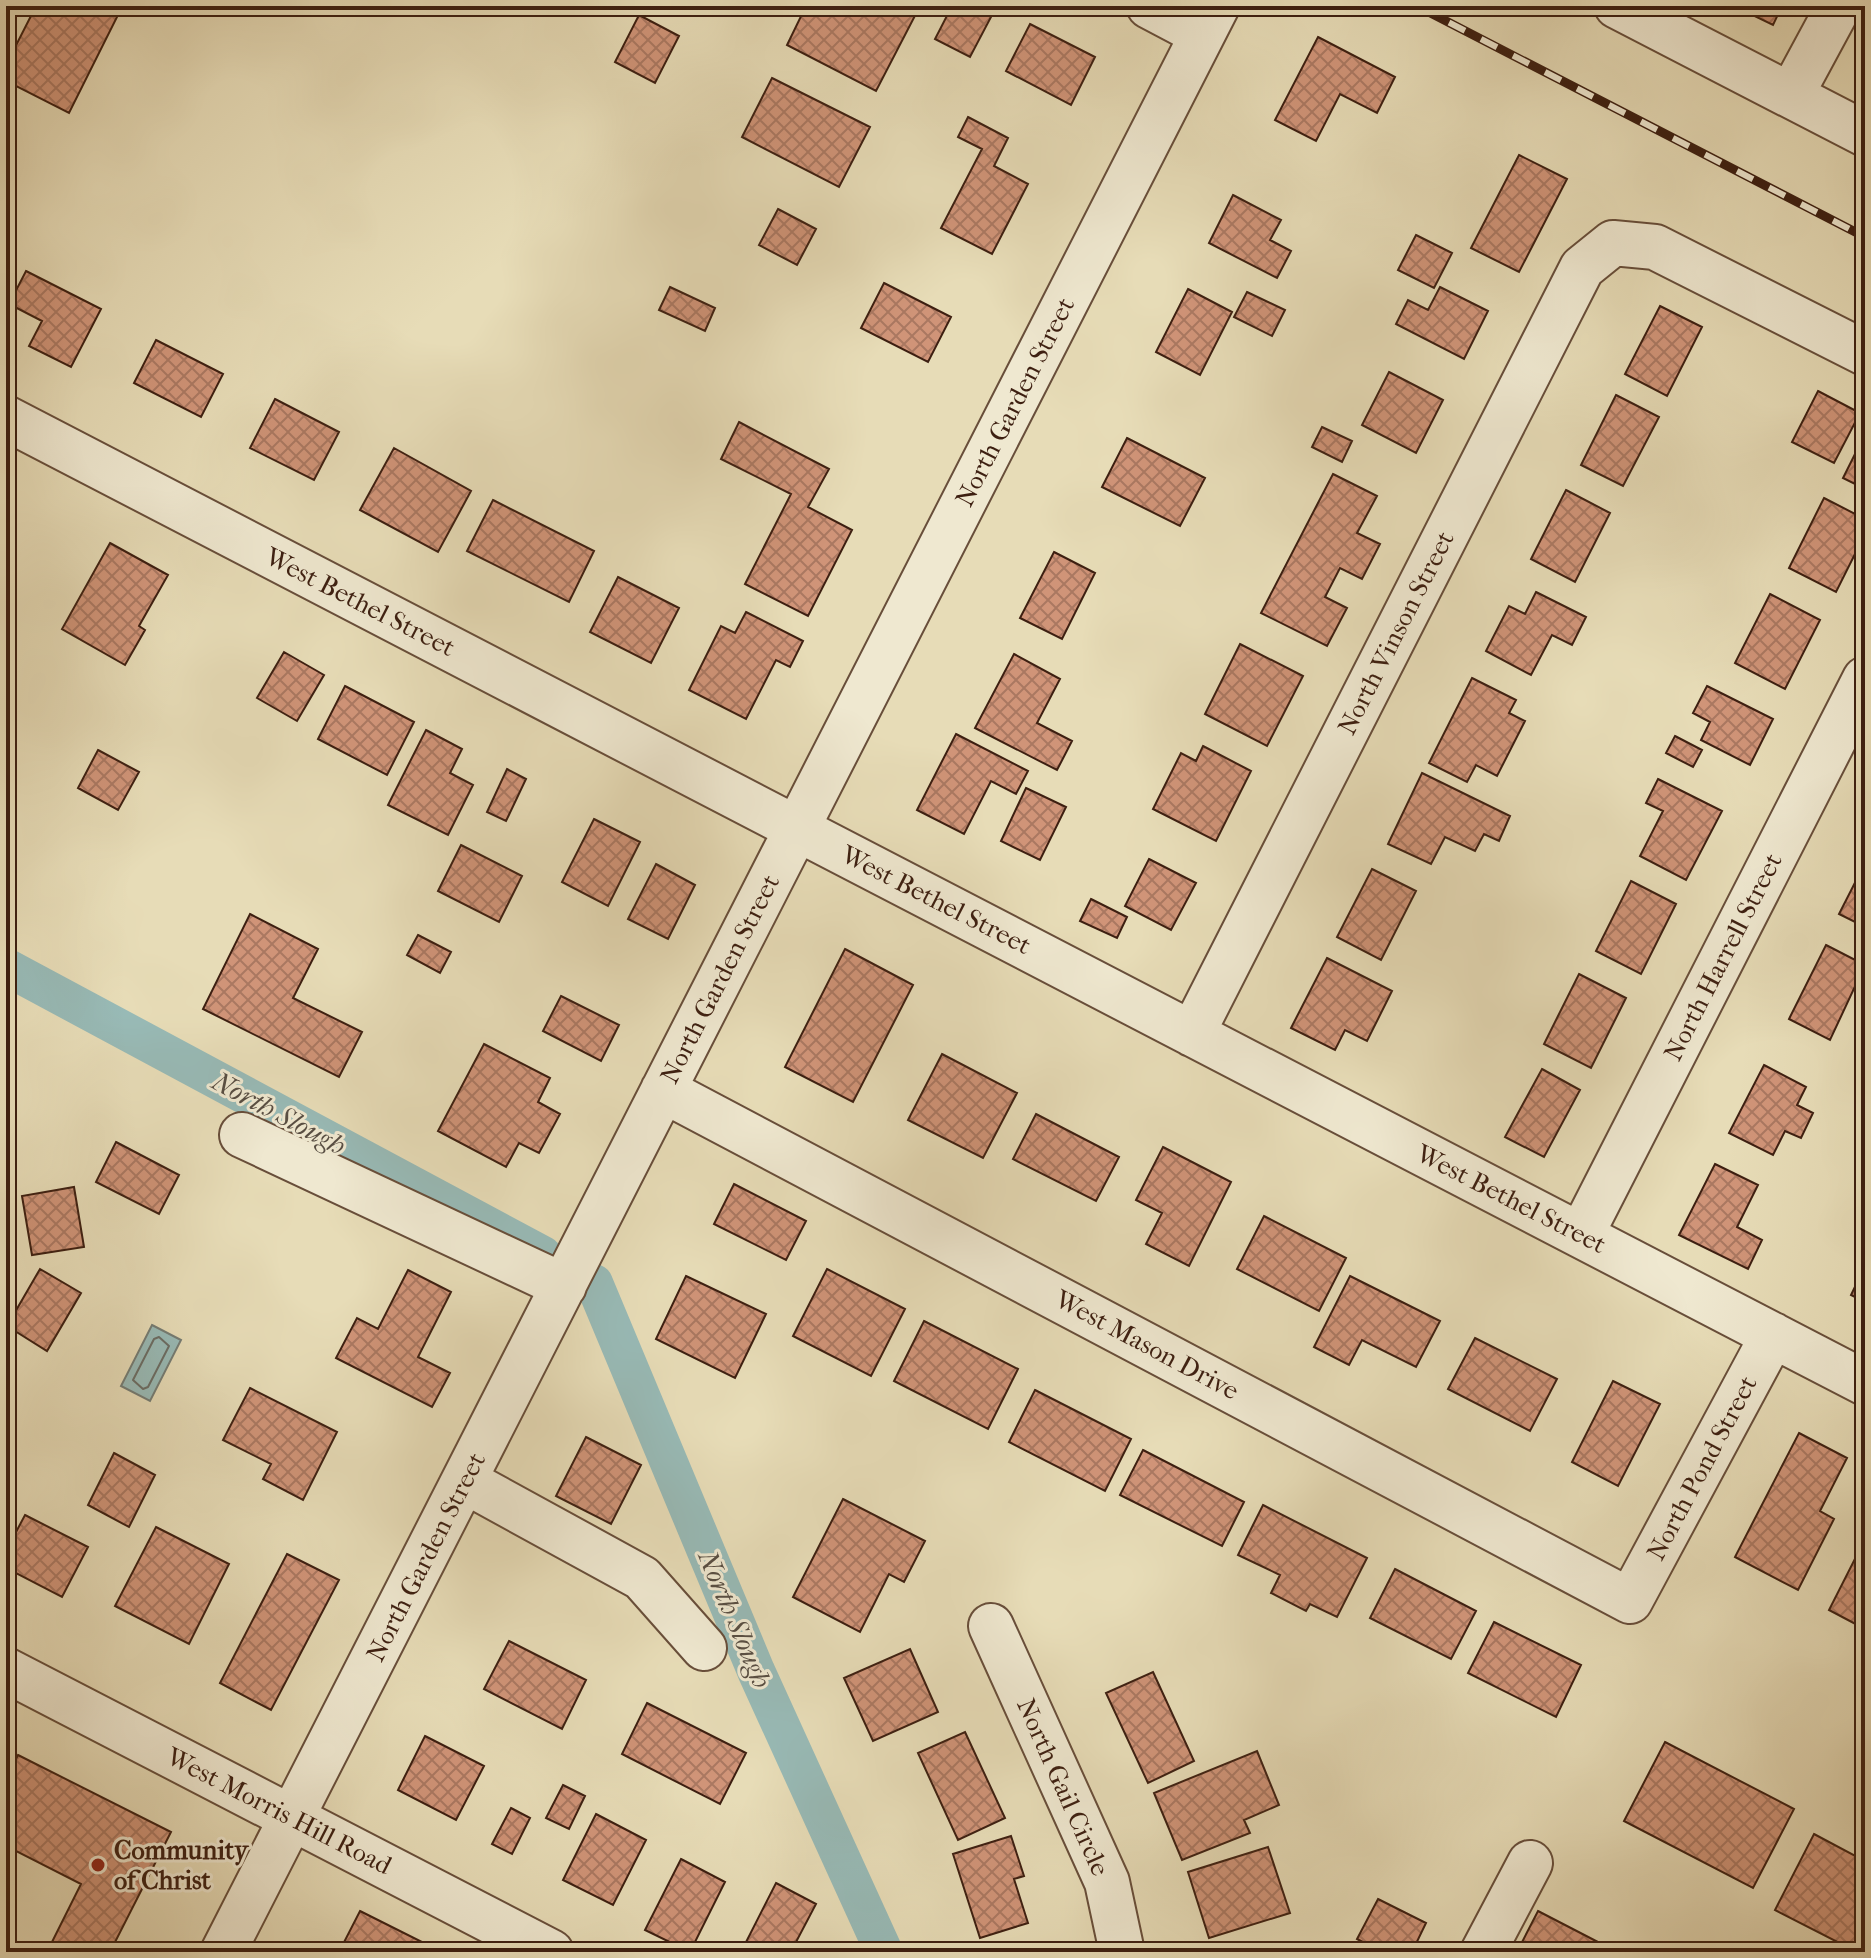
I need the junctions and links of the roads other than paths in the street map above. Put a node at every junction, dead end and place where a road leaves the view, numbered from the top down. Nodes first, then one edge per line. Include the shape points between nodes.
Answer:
1 (1149, 6) edge
2 (1617, 6) edge
3 (1839, 6) edge
4 (1209, 20) edge
5 (1791, 95) junction
6 (1865, 134) edge
7 (1865, 353) edge
8 (6, 418) edge
9 (1865, 679) edge
10 (797, 828) junction
11 (1192, 1034) junction
12 (663, 1090) junction
13 (242, 1135) dead end
14 (1581, 1235) junction
15 (564, 1286) junction
16 (1773, 1335) junction
17 (1865, 1383) edge
18 (465, 1481) junction
19 (1630, 1601) joint
20 (991, 1626) dead end
21 (704, 1648) dead end
22 (6, 1670) edge
23 (292, 1818) junction
24 (1530, 1863) dead end
25 (223, 1952) edge
26 (551, 1952) edge
27 (1122, 1952) edge
28 (1483, 1952) edge

1 - 4 street
2 - 5 street
3 - 5 street
4 - 10 street, North Garden Street
5 - 6 street
7 - 11 street, North Vinson Street via 1655,247 1613,243 1582,268
8 - 10 street, West Bethel Street
9 - 14 street, North Harrell Street
10 - 11 street, West Bethel Street
10 - 12 street, North Garden Street
11 - 14 street, West Bethel Street
12 - 15 street, North Garden Street
12 - 19 street, West Mason Drive
13 - 15 street
14 - 16 street, West Bethel Street
15 - 18 street, North Garden Street
16 - 17 street, West Bethel Street
16 - 19 street, North Pond Street
18 - 21 street via 642,1578
18 - 23 street, North Garden Street
20 - 27 street, North Gail Circle via 1107,1882
22 - 23 street, West Morris Hill Road
23 - 25 street, North Garden Street
23 - 26 street, West Morris Hill Road
24 - 28 street

